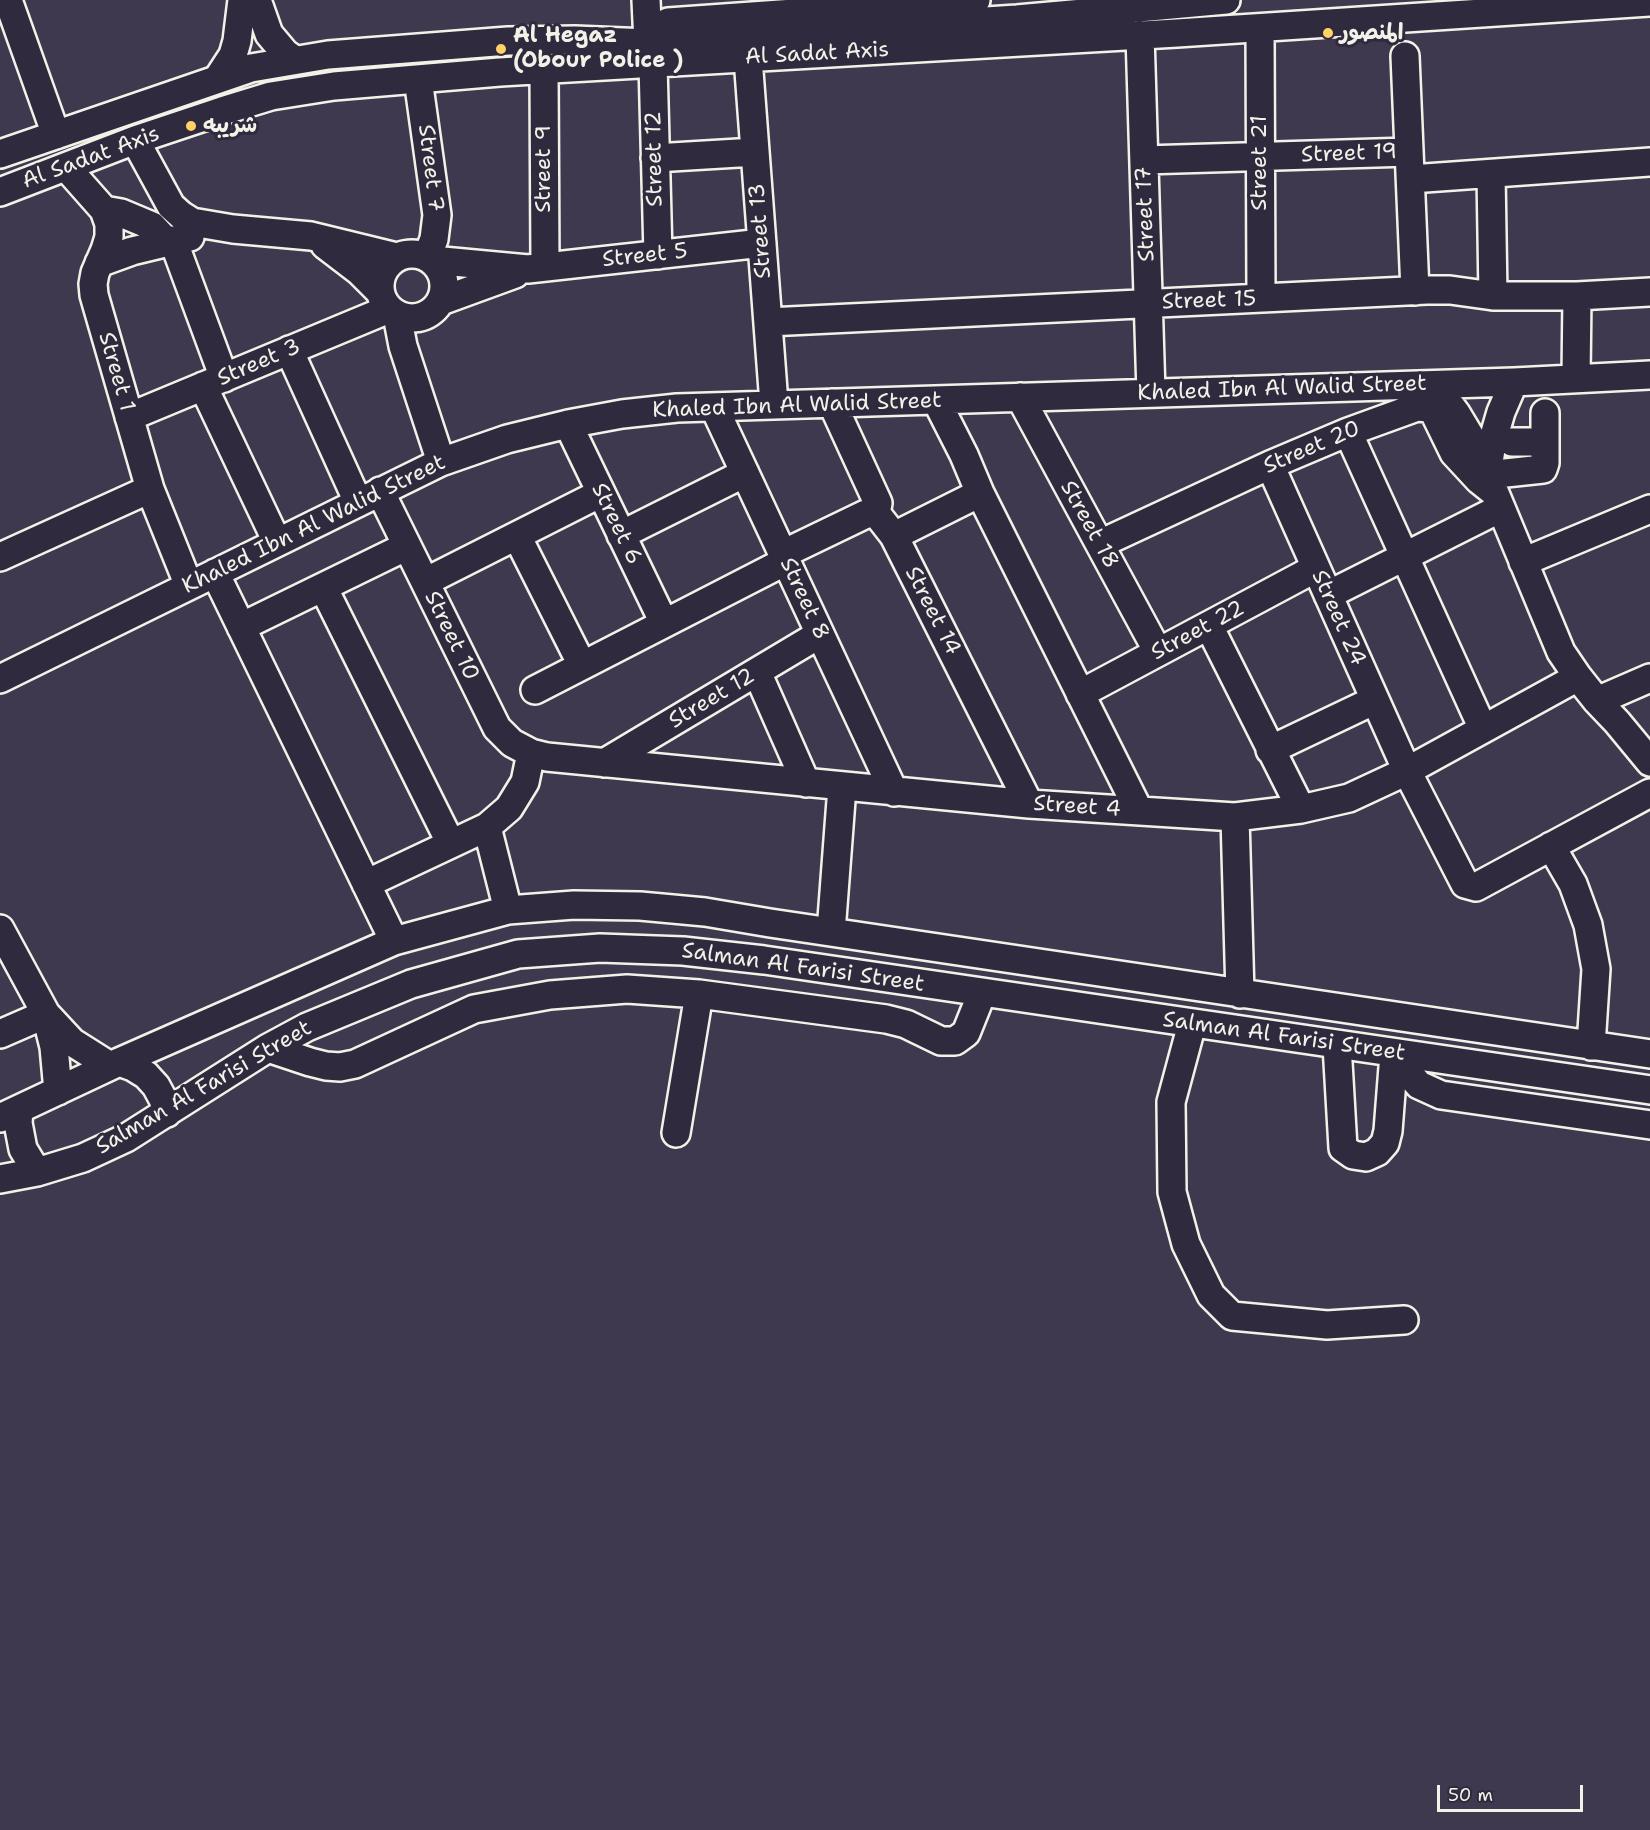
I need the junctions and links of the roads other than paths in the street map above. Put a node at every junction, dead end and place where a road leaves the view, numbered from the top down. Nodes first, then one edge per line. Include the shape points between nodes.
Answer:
1 (9, 0) edge
2 (242, 0) edge
3 (257, 0) edge
4 (646, 0) edge
5 (976, 0) edge
6 (985, 0) edge
7 (1226, 0) edge
8 (1650, 2) edge
9 (1175, 3) junction
10 (828, 14) edge
11 (1017, 19) junction
12 (1260, 28) junction
13 (1177, 33) junction
14 (1140, 35) junction
15 (575, 40) junction
16 (508, 41) junction
17 (650, 53) junction
18 (1405, 56) dead end
19 (748, 58) junction
20 (295, 60) junction
21 (576, 68) junction
22 (544, 70) junction
23 (500, 72) junction
24 (218, 78) junction
25 (418, 79) junction
26 (56, 135) junction
27 (135, 140) junction
28 (754, 152) junction
29 (1409, 152) junction
30 (0, 154) edge
31 (1260, 157) junction
32 (655, 158) junction
33 (1144, 160) junction
34 (1650, 162) edge
35 (66, 167) junction
36 (152, 171) junction
37 (1491, 174) junction
38 (1411, 179) junction
39 (0, 192) edge
40 (105, 210) junction
41 (233, 229) junction
42 (164, 236) junction
43 (311, 236) junction
44 (762, 243) junction
45 (658, 255) junction
46 (397, 257) junction
47 (429, 258) junction
48 (99, 263) junction
49 (537, 268) junction
50 (1415, 291) junction
51 (1650, 292) edge
52 (1493, 296) junction
53 (1577, 296) junction
54 (1261, 298) junction
55 (441, 301) junction
56 (1148, 303) junction
57 (389, 305) junction
58 (768, 322) junction
59 (289, 350) junction
60 (1650, 375) edge
61 (1576, 378) junction
62 (213, 382) junction
63 (1514, 382) junction
64 (1435, 385) junction
65 (1151, 393) junction
66 (1020, 397) junction
67 (936, 400) junction
68 (832, 403) junction
69 (774, 404) junction
70 (714, 407) junction
71 (129, 417) junction
72 (568, 424) junction
73 (1348, 432) junction
74 (1512, 437) dead end
75 (441, 462) junction
76 (1270, 465) junction
77 (745, 473) junction
78 (150, 489) junction
79 (1494, 492) junction
80 (601, 493) junction
81 (980, 493) junction
82 (369, 496) junction
83 (1650, 509) edge
84 (876, 514) junction
85 (621, 535) junction
86 (517, 536) junction
87 (894, 536) junction
88 (277, 542) junction
89 (1100, 544) junction
90 (407, 546) junction
91 (0, 556) edge
92 (784, 557) junction
93 (1405, 557) junction
94 (1523, 562) junction
95 (1316, 568) junction
96 (215, 573) junction
97 (425, 582) junction
98 (189, 586) junction
99 (323, 587) junction
100 (1328, 595) junction
101 (664, 623) junction
102 (1209, 626) junction
103 (241, 627) junction
104 (820, 634) junction
105 (1158, 652) junction
106 (582, 665) junction
107 (757, 672) junction
108 (1578, 677) junction
109 (1650, 678) edge
110 (0, 679) edge
111 (535, 690) dead end
112 (1080, 694) junction
113 (1374, 700) junction
114 (1597, 701) junction
115 (1484, 729) junction
116 (1270, 750) junction
117 (539, 755) junction
118 (1650, 762) edge
119 (604, 763) junction
120 (1407, 771) junction
121 (806, 783) junction
122 (842, 787) junction
123 (894, 792) junction
124 (1650, 793) edge
125 (1029, 804) junction
126 (1301, 809) junction
127 (1139, 811) junction
128 (1235, 817) junction
129 (487, 827) junction
130 (451, 844) junction
131 (1551, 846) junction
132 (366, 884) junction
133 (508, 910) junction
134 (0, 929) edge
135 (831, 932) junction
136 (394, 941) junction
137 (982, 993) junction
138 (699, 994) junction
139 (1240, 994) junction
140 (46, 1014) junction
141 (1192, 1024) junction
142 (0, 1034) edge
143 (1336, 1046) junction
144 (1591, 1046) junction
145 (268, 1048) junction
146 (1397, 1054) junction
147 (1650, 1054) edge
148 (114, 1064) junction
149 (1650, 1090) edge
150 (58, 1091) junction
151 (167, 1113) junction
152 (10, 1114) edge
153 (1650, 1125) edge
154 (676, 1133) dead end
155 (37, 1172) junction
156 (0, 1179) edge
157 (1404, 1320) dead end

1 - 26 street
2 - 24 street via 233,55
3 - 20 street via 270,33
4 - 17 street, Street 12
5 - 10 street
6 - 11 street via 1005,8
7 - 9 street, Al Sadat Axis
8 - 12 street, Al Sadat Axis
9 - 11 street, Al Sadat Axis
9 - 13 street
10 - 11 street, Al Sadat Axis
10 - 17 street, Al Sadat Axis
12 - 13 street, Al Sadat Axis
12 - 31 street, Street 21
13 - 14 street, Al Sadat Axis
14 - 19 street, Al Sadat Axis
14 - 33 street, Street 17
15 - 16 street, Al Sadat Axis
15 - 17 street, Al Sadat Axis
15 - 21 street via 568,54
16 - 20 street, Al Sadat Axis
16 - 23 street via 515,55 513,63
17 - 19 street, Al Sadat Axis
17 - 21 street, Al Sadat Axis
17 - 32 street, Street 12
18 - 29 street
19 - 28 street, Street 13
20 - 24 street, Al Sadat Axis
21 - 22 street, Al Sadat Axis
22 - 23 street, Al Sadat Axis
22 - 49 street, Street 9
23 - 25 street, Al Sadat Axis
24 - 26 street, Al Sadat Axis
25 - 27 street, Al Sadat Axis via 271,96
25 - 47 street, Street 7 via 437,215
26 - 30 street, Al Sadat Axis
27 - 35 street, Al Sadat Axis
27 - 36 street
28 - 32 street
28 - 44 street, Street 13
29 - 31 street, Street 19
29 - 38 street
31 - 33 street, Street 19
31 - 54 street, Street 21
32 - 45 street, Street 12
33 - 56 street, Street 17
34 - 37 street, Street 19
35 - 39 street, Al Sadat Axis
35 - 40 street
36 - 41 street via 180,215 192,222
36 - 42 street
37 - 38 street, Street 19
37 - 52 street
38 - 50 street
40 - 42 street via 129,216
40 - 48 street, Street 1 via 109,237
41 - 42 street
41 - 43 street
42 - 48 street
42 - 62 street
43 - 46 street
43 - 57 street via 336,252
44 - 45 street, Street 5
44 - 58 street, Street 13
45 - 49 street, Street 5
46 - 47 street via 417,254
46 - 57 street via 383,271 380,282
47 - 49 street, Street 5
47 - 55 street via 445,284
48 - 71 street, Street 1 via 94,296
49 - 55 street, Street 5
50 - 52 street, Street 15 via 1450,290
50 - 54 street, Street 15
51 - 53 street, Street 15
52 - 53 street, Street 15
53 - 61 street
54 - 56 street, Street 15
55 - 57 street via 418,318 404,317
56 - 58 street, Street 15
56 - 65 street, Street 17
57 - 59 street, Street 3
57 - 75 street
58 - 69 street, Street 13
59 - 62 street, Street 3
59 - 82 street, Street 10
60 - 61 street, Khaled Ibn Al Walid Street
61 - 63 street, Khaled Ibn Al Walid Street
62 - 71 street, Street 3
62 - 88 street
63 - 64 street, Khaled Ibn Al Walid Street
63 - 79 street via 1492,443
64 - 65 street, Khaled Ibn Al Walid Street
64 - 79 street via 1474,443
65 - 66 street, Khaled Ibn Al Walid Street
66 - 67 street, Khaled Ibn Al Walid Street
66 - 89 street, Street 18
67 - 68 street, Khaled Ibn Al Walid Street
67 - 81 street
68 - 69 street, Khaled Ibn Al Walid Street
68 - 84 street via 878,503
69 - 70 street, Khaled Ibn Al Walid Street
70 - 72 street, Khaled Ibn Al Walid Street via 622,414
70 - 77 street, Street 8
71 - 78 street, Street 1
72 - 75 street, Khaled Ibn Al Walid Street via 507,439
72 - 80 street, Street 6
73 - 76 street, Street 20
73 - 79 street, Street 20 via 1417,407 1429,408 1454,453
73 - 93 street
74 - 79 street via 1545,429 1545,463 1540,470
75 - 82 street, Khaled Ibn Al Walid Street
76 - 89 street, Street 20
76 - 95 street, Street 24
77 - 85 street
77 - 92 street, Street 8
78 - 91 street
78 - 98 street, Street 1
79 - 93 street
79 - 94 street
80 - 85 street, Street 6
80 - 86 street
81 - 87 street
81 - 112 street
82 - 88 street, Khaled Ibn Al Walid Street
82 - 90 street, Street 10
83 - 94 street
84 - 87 street, Street 14
84 - 92 street via 866,514
85 - 101 street, Street 6
86 - 97 street
86 - 106 street
87 - 125 street, Street 14
88 - 96 street, Khaled Ibn Al Walid Street
89 - 105 street, Street 18
90 - 97 street, Street 10
90 - 99 street
92 - 101 street
92 - 104 street, Street 8
93 - 100 street
93 - 115 street
94 - 108 street via 1562,652
95 - 100 street, Street 24
95 - 102 street, Street 22
96 - 98 street, Khaled Ibn Al Walid Street
96 - 103 street
97 - 117 street, Street 10 via 497,728 512,743
98 - 110 street, Khaled Ibn Al Walid Street
99 - 103 street
99 - 130 street
100 - 113 street, Street 24
101 - 106 street
102 - 105 street, Street 22
102 - 116 street
103 - 132 street
104 - 107 street, Street 12
104 - 123 street, Street 8
105 - 112 street, Street 22
106 - 111 street
107 - 119 street, Street 12
107 - 121 street
108 - 114 street
108 - 115 street, Street 4
109 - 114 street
112 - 127 street
113 - 116 street
113 - 120 street, Street 24
114 - 118 street
115 - 120 street, Street 4
116 - 126 street
117 - 119 street, Street 4
117 - 129 street via 509,808
119 - 121 street, Street 4
120 - 126 street, Street 4 via 1349,798
120 - 131 street, Street 24 via 1465,884 1476,886
121 - 122 street, Street 4
122 - 123 street, Street 4
122 - 135 street
123 - 125 street, Street 4
124 - 131 street
125 - 127 street, Street 4
126 - 128 street, Street 4
127 - 128 street, Street 4
128 - 139 street
129 - 130 street
129 - 133 street
130 - 132 street
131 - 144 street via 1573,884 1588,926 1596,969
132 - 136 street
133 - 135 street, Salman Al Farisi Street via 640,906
133 - 136 street, Salman Al Farisi Street
134 - 140 street
135 - 139 street, Salman Al Farisi Street
136 - 148 street, Salman Al Farisi Street
137 - 138 street via 966,1034 955,1041 941,1041 886,1019
137 - 141 street, Salman Al Farisi Street
137 - 145 street, Salman Al Farisi Street via 683,951 600,948 518,954 411,984 307,1027
138 - 145 street via 627,989 550,994 484,1007 354,1064 340,1066 310,1062
138 - 154 street
139 - 144 street, Salman Al Farisi Street
140 - 142 street
140 - 148 street via 72,1042
140 - 150 street
141 - 143 street, Salman Al Farisi Street
141 - 157 street via 1171,1102 1172,1192 1186,1244 1211,1295 1232,1316 1327,1325
143 - 146 street, Salman Al Farisi Street
143 - 146 street via 1343,1148 1365,1157 1385,1143
144 - 147 street, Salman Al Farisi Street
145 - 151 street, Salman Al Farisi Street
146 - 149 street, Salman Al Farisi Street
146 - 153 street via 1411,1076 1424,1088 1441,1095
148 - 150 street, Salman Al Farisi Street
148 - 151 street via 133,1067 146,1075 160,1093
150 - 152 street, Salman Al Farisi Street
151 - 155 street, Salman Al Farisi Street via 83,1158
152 - 155 street via 18,1123 23,1149
155 - 156 street, Salman Al Farisi Street

